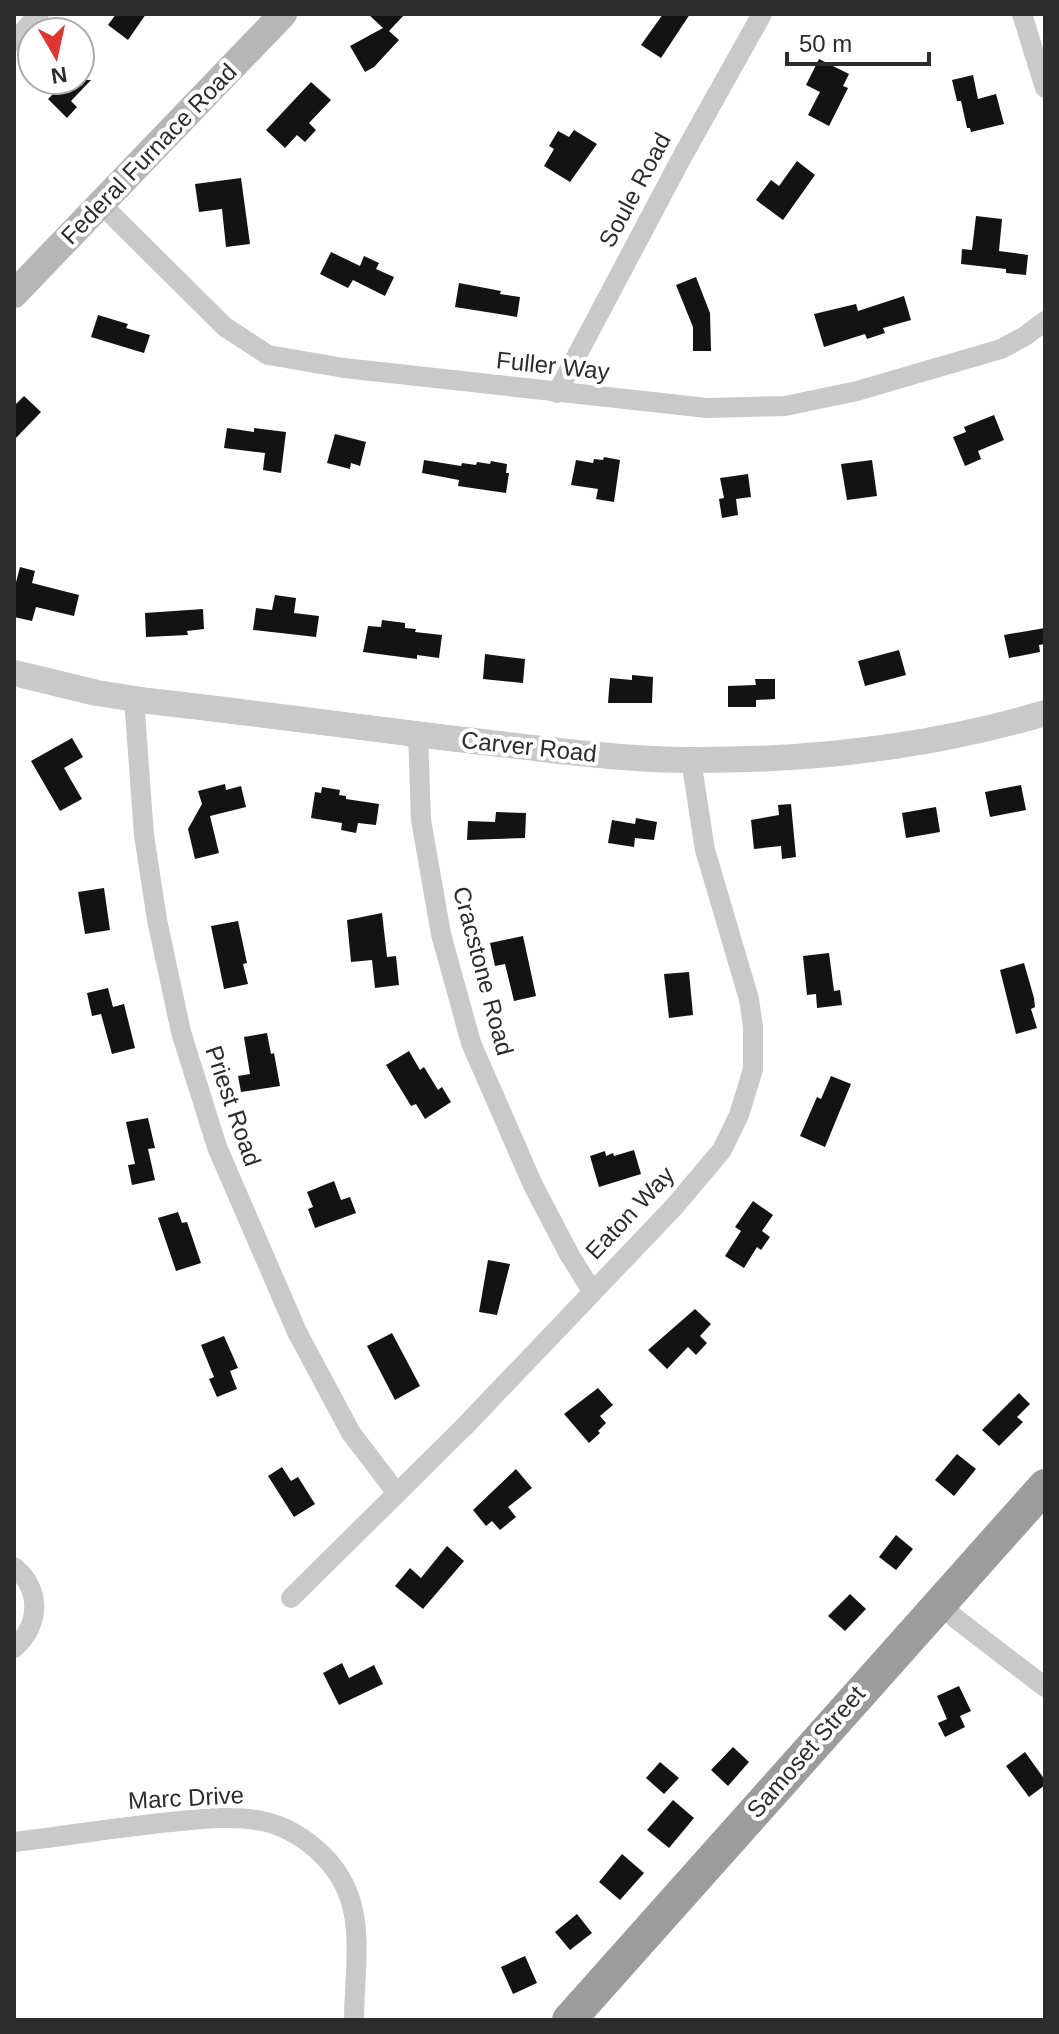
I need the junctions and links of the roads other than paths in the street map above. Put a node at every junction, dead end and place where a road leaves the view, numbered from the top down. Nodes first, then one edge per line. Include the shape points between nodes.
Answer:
1 (39, 14) edge
2 (283, 14) edge
3 (762, 14) edge
4 (1022, 14) edge
5 (14, 42) edge
6 (1045, 88) edge
7 (100, 203) junction
8 (14, 294) edge
9 (1045, 321) edge
10 (557, 393) junction
11 (14, 673) edge
12 (134, 699) junction
13 (1045, 713) edge
14 (418, 734) junction
15 (691, 760) junction
16 (592, 1291) junction
17 (1045, 1486) edge
18 (396, 1492) junction
19 (1045, 1518) edge
20 (14, 1567) edge
21 (291, 1598) dead end
22 (948, 1609) junction
23 (14, 1648) edge
24 (1045, 1687) edge
25 (14, 1842) edge
26 (354, 2020) edge
27 (569, 2020) edge
28 (598, 2020) edge

1 - 5 street
2 - 7 main road, Federal Furnace Road
3 - 10 street, Soule Road
4 - 6 street
7 - 8 main road, Federal Furnace Road
7 - 10 street, Fuller Way via 225,327 268,355
9 - 10 street, Fuller Way via 1001,349 785,406 707,408
11 - 12 street, Carver Road
12 - 14 street, Carver Road
12 - 18 street, Priest Road via 144,835 157,920 181,1032 217,1147 297,1332 351,1433
13 - 15 street, Carver Road via 867,751
14 - 15 street, Carver Road
14 - 16 street, Cracstone Road via 421,820 441,934 471,1043 533,1185
15 - 16 street, Eaton Way via 705,850 749,999 753,1069 722,1150
16 - 18 street, Eaton Way
17 - 22 highway, Samoset Street
18 - 21 street, Eaton Way
19 - 22 highway, Samoset Street
20 - 23 street via 35,1601 28,1634
22 - 24 street
22 - 27 highway, Samoset Street
22 - 28 highway, Samoset Street
25 - 26 street, Marc Drive via 210,1819 252,1819 285,1829 321,1853 351,1899

